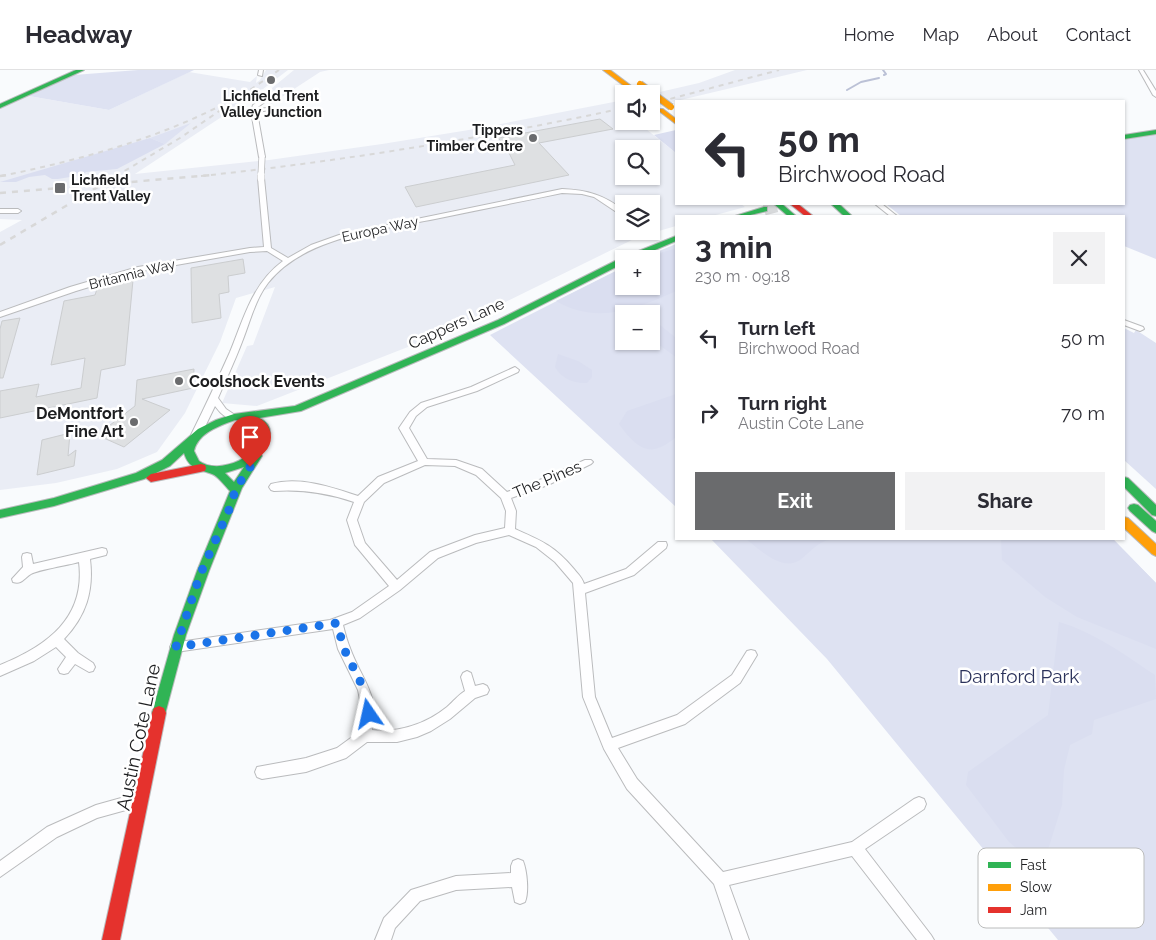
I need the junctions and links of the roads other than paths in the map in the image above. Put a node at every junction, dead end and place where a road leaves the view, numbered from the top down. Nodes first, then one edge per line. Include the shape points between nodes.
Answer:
1 (81, 70) edge
2 (606, 70) edge
3 (619, 70) edge
4 (1141, 70) edge
5 (631, 85) edge
6 (634, 85) edge
7 (272, 94) dead end
8 (1156, 95) edge
9 (0, 106) edge
10 (669, 109) edge
11 (267, 110) dead end
12 (254, 112) junction
13 (675, 120) edge
14 (1156, 132) edge
15 (1125, 137) edge
16 (779, 205) edge
17 (795, 205) edge
18 (836, 205) edge
19 (879, 205) edge
20 (615, 207) edge
21 (764, 209) dead end
22 (0, 211) edge
23 (18, 211) dead end
24 (743, 215) edge
25 (791, 215) edge
26 (808, 215) edge
27 (847, 215) edge
28 (893, 215) edge
29 (675, 238) edge
30 (268, 249) junction
31 (647, 250) edge
32 (288, 261) junction
33 (615, 264) edge
34 (0, 315) edge
35 (1125, 322) edge
36 (1140, 329) dead end
37 (515, 370) dead end
38 (213, 397) junction
39 (298, 409) junction
40 (236, 417) junction
41 (275, 427) junction
42 (194, 437) junction
43 (257, 456) junction
44 (424, 462) junction
45 (588, 462) dead end
46 (201, 468) junction
47 (217, 471) junction
48 (1125, 482) edge
49 (274, 487) dead end
50 (235, 490) junction
51 (505, 496) junction
52 (360, 500) junction
53 (1125, 500) edge
54 (54, 502) junction
55 (1156, 512) edge
56 (0, 514) edge
57 (1125, 523) edge
58 (1156, 528) edge
59 (510, 531) junction
60 (662, 545) dead end
61 (1153, 548) edge
62 (102, 552) dead end
63 (28, 557) dead end
64 (84, 557) junction
65 (29, 569) junction
66 (17, 579) dead end
67 (396, 587) junction
68 (579, 590) junction
69 (337, 623) junction
70 (58, 640) junction
71 (176, 647) junction
72 (751, 655) dead end
73 (74, 658) junction
74 (89, 667) dead end
75 (64, 669) dead end
76 (0, 671) edge
77 (467, 677) dead end
78 (365, 736) junction
79 (609, 746) junction
80 (262, 772) dead end
81 (139, 800) junction
82 (919, 804) dead end
83 (855, 848) junction
84 (0, 870) edge
85 (720, 880) junction
86 (520, 897) dead end
87 (111, 940) edge
88 (383, 940) edge
89 (741, 940) edge
90 (926, 940) edge

1 - 9 main road
2 - 5 main road
3 - 6 main road
4 - 8 street
7 - 12 street via 255,106
10 - 13 main road
11 - 12 street
12 - 30 street, bridge via 262,157
14 - 15 main road
16 - 25 main road
17 - 26 main road
18 - 27 main road
19 - 28 street
20 - 32 street, Europa Way via 596,194 573,191 549,193 341,236
21 - 24 main road
22 - 23 street
29 - 31 main road, Cappers Lane
30 - 32 street
30 - 34 street, Britannia Way via 141,269
32 - 38 street, Europa Way via 272,273 254,297
33 - 39 main road, Cappers Lane via 501,322
35 - 36 street
37 - 44 street via 474,389 424,405 413,414 404,428
38 - 40 street via 223,411
38 - 42 street, Europa Way
39 - 40 main road, Cappers Lane
39 - 41 main road, Cappers Lane
40 - 41 main road
40 - 42 main road, Cappers Lane via 212,424
41 - 43 main road, Austin Cote Lane
42 - 46 main road via 189,456
42 - 54 main road via 166,462 140,476
43 - 47 main road via 238,466
43 - 50 main road, Austin Cote Lane
44 - 51 street, The Pines via 456,463 479,472
44 - 52 street, The Pines via 381,480
45 - 51 street, The Pines
46 - 47 main road
46 - 54 main road via 163,474 119,488
47 - 50 main road
48 - 55 main road
49 - 52 street via 301,484 326,488
50 - 71 main road, Austin Cote Lane via 200,575
51 - 59 street, The Pines via 511,511
52 - 67 street, The Pines via 352,520 360,544
53 - 58 main road
54 - 56 main road
57 - 61 main road
59 - 67 street via 476,539 434,555
59 - 68 street via 540,544 558,559 578,582
60 - 68 street via 630,572
62 - 64 street
63 - 65 street
64 - 65 street
64 - 70 street via 86,583 81,604 71,625
65 - 66 street
67 - 69 street via 356,615
68 - 79 street via 589,697
69 - 71 street
69 - 78 street via 344,649 364,689 369,714
70 - 73 street
70 - 76 street
71 - 81 main road, Austin Cote Lane
72 - 79 street via 736,679 681,720
73 - 74 street
73 - 75 street
77 - 78 street via 477,691 446,715 408,735
78 - 80 street via 341,753 306,765
79 - 85 street via 632,784
81 - 84 street via 96,812 52,832
81 - 87 main road, Austin Cote Lane via 128,868
82 - 83 street
83 - 85 street
83 - 90 street
85 - 89 street
86 - 88 street via 518,873 416,895 390,923

